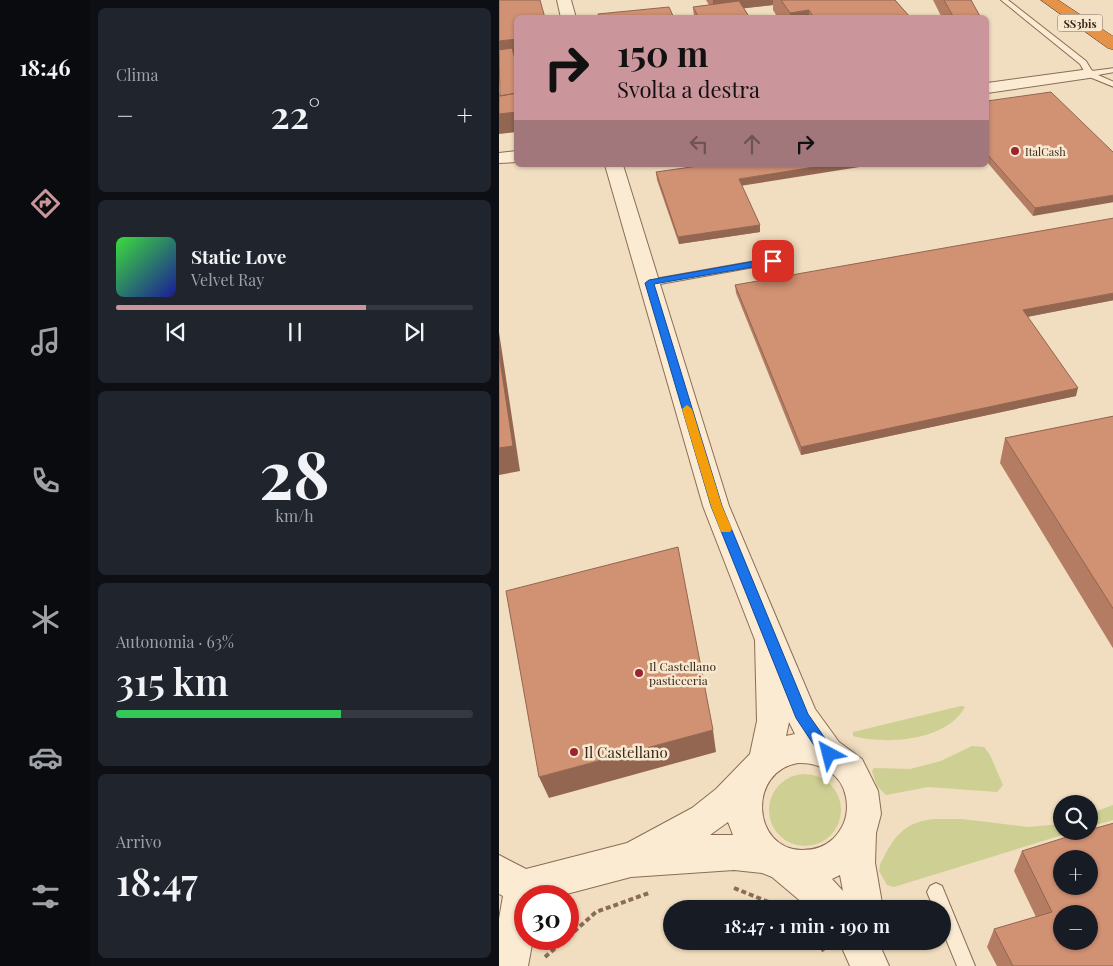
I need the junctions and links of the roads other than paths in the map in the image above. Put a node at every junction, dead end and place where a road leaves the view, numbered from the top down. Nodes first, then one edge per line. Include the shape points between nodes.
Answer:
1 (564, 0) edge
2 (1004, 0) edge
3 (1048, 0) edge
4 (1073, 0) edge
5 (568, 15) edge
6 (1113, 28) edge
7 (1113, 46) edge
8 (1113, 70) edge
9 (1090, 74) junction
10 (1113, 85) edge
11 (989, 88) edge
12 (514, 156) edge
13 (499, 158) edge
14 (615, 167) edge
15 (773, 261) dead end
16 (649, 283) junction
17 (771, 640) junction
18 (829, 754) junction
19 (761, 767) junction
20 (859, 835) junction
21 (772, 857) junction
22 (631, 859) junction
23 (511, 881) edge
24 (936, 892) dead end
25 (826, 900) edge
26 (863, 900) edge
27 (862, 950) edge
28 (875, 950) edge
29 (509, 966) edge
30 (870, 966) edge
31 (879, 966) edge
32 (966, 966) edge

1 - 5 street
2 - 9 lane via 1083,63
3 - 7 highway, SS3bis
4 - 6 highway, SS3bis
8 - 9 lane
9 - 10 lane
9 - 11 street
12 - 13 street
14 - 16 street
15 - 16 lane
16 - 17 street via 716,506
17 - 18 street via 803,718
17 - 19 street via 773,722
18 - 19 street via 807,749 792,750
18 - 20 street via 848,766 864,791 865,820
19 - 21 street via 748,783 743,809 750,835
19 - 22 street via 713,814
20 - 21 street via 838,858 825,863 795,866
20 - 26 street via 856,851
21 - 22 street via 741,852 704,852
21 - 25 street via 813,886
22 - 23 street
23 - 29 street
24 - 32 lane
27 - 30 street
28 - 31 street

